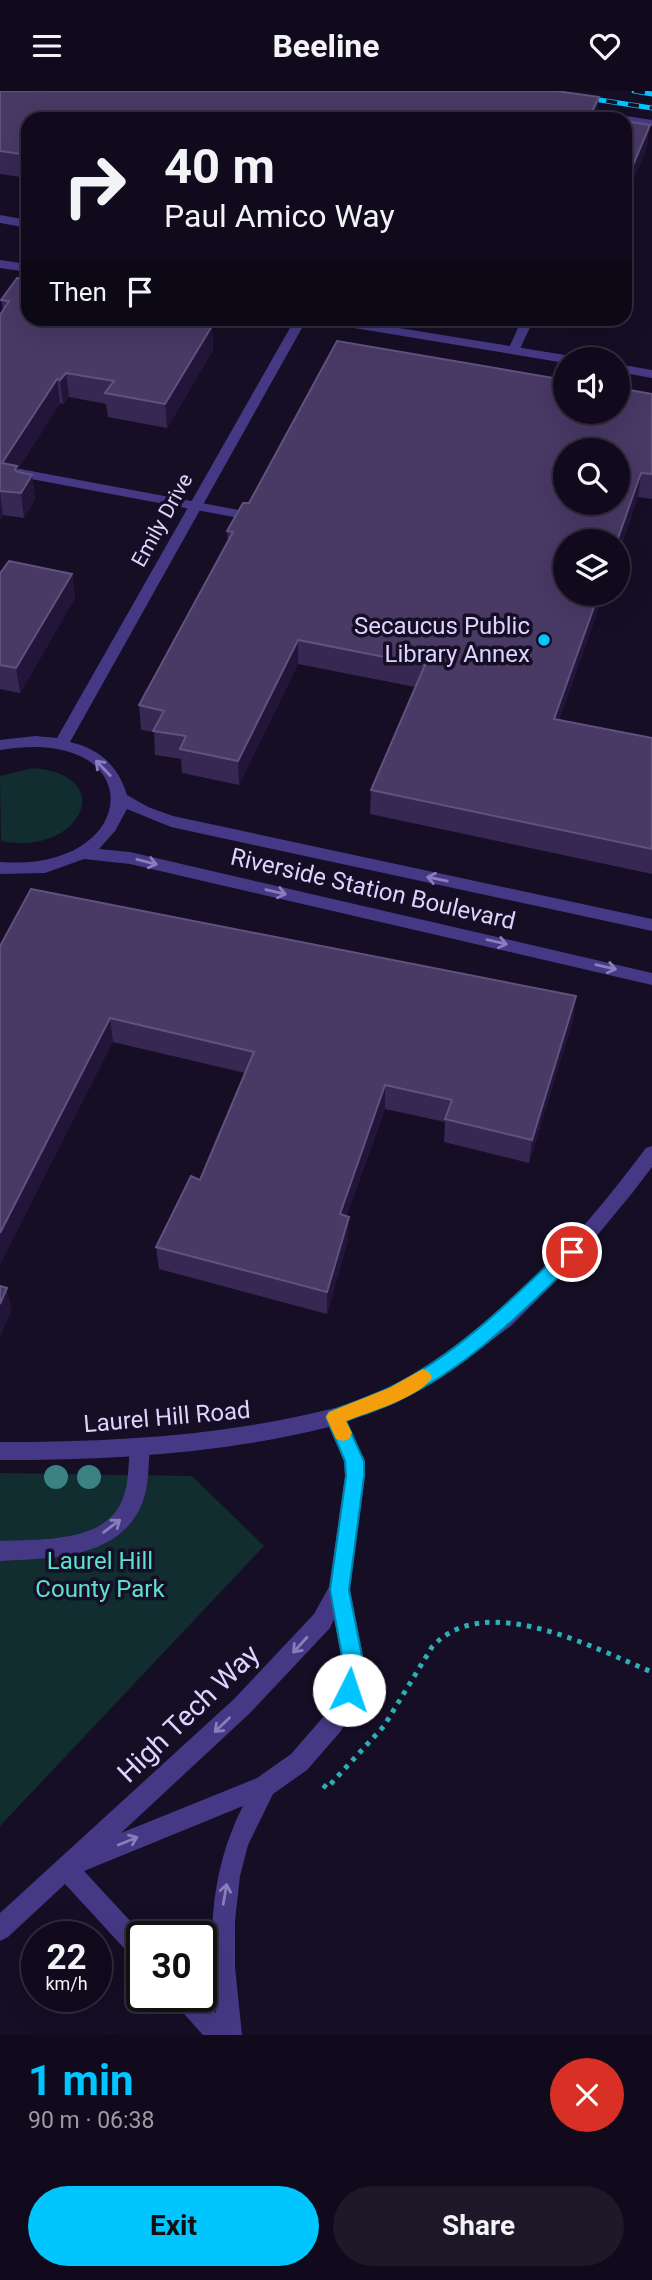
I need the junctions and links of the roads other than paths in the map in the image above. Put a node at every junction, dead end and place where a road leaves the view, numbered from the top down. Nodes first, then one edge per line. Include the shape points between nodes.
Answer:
1 (632, 120) edge
2 (652, 123) edge
3 (0, 219) edge
4 (21, 223) edge
5 (0, 264) edge
6 (21, 267) edge
7 (297, 326) edge
8 (367, 326) edge
9 (525, 326) edge
10 (513, 350) junction
11 (553, 357) edge
12 (630, 370) edge
13 (652, 374) edge
14 (15, 473) edge
15 (194, 505) junction
16 (255, 517) edge
17 (61, 744) junction
18 (0, 745) edge
19 (120, 798) junction
20 (83, 853) junction
21 (0, 868) edge
22 (652, 925) edge
23 (652, 979) edge
24 (652, 1153) edge
25 (335, 1417) junction
26 (140, 1449) junction
27 (0, 1451) edge
28 (0, 1551) edge
29 (339, 1590) junction
30 (265, 1786) junction
31 (65, 1867) junction
32 (0, 1929) edge
33 (126, 1934) edge
34 (198, 2012) edge
35 (220, 2035) edge
36 (230, 2035) edge

1 - 2 street
3 - 4 street
5 - 6 street
7 - 15 street, Emily Drive
8 - 10 street
9 - 10 street
10 - 11 street
12 - 13 street
14 - 15 street
15 - 16 street
15 - 17 street, Emily Drive
17 - 18 street via 25,741
19 -> 17 street via 99,762
19 - 20 street via 110,827
22 -> 19 street, Riverside Station Boulevard via 171,821
20 - 21 street via 47,867
20 -> 23 street, Riverside Station Boulevard via 130,858
24 - 25 street, Laurel Hill Road via 586,1238 498,1323 450,1361 396,1393
25 - 26 street, Laurel Hill Road via 252,1437
25 - 29 street, High Tech Way via 355,1461
26 - 27 street, Laurel Hill Road
28 -> 26 street via 69,1546 115,1527 134,1499
29 - 30 street, High Tech Way via 352,1656 349,1690 333,1723 299,1762
29 -> 31 street, High Tech Way via 322,1621 277,1670
31 -> 30 street, High Tech Way
36 -> 30 street, High Tech Way via 223,1899 234,1853
31 - 32 street, High Tech Way
31 - 33 street
34 - 35 street

